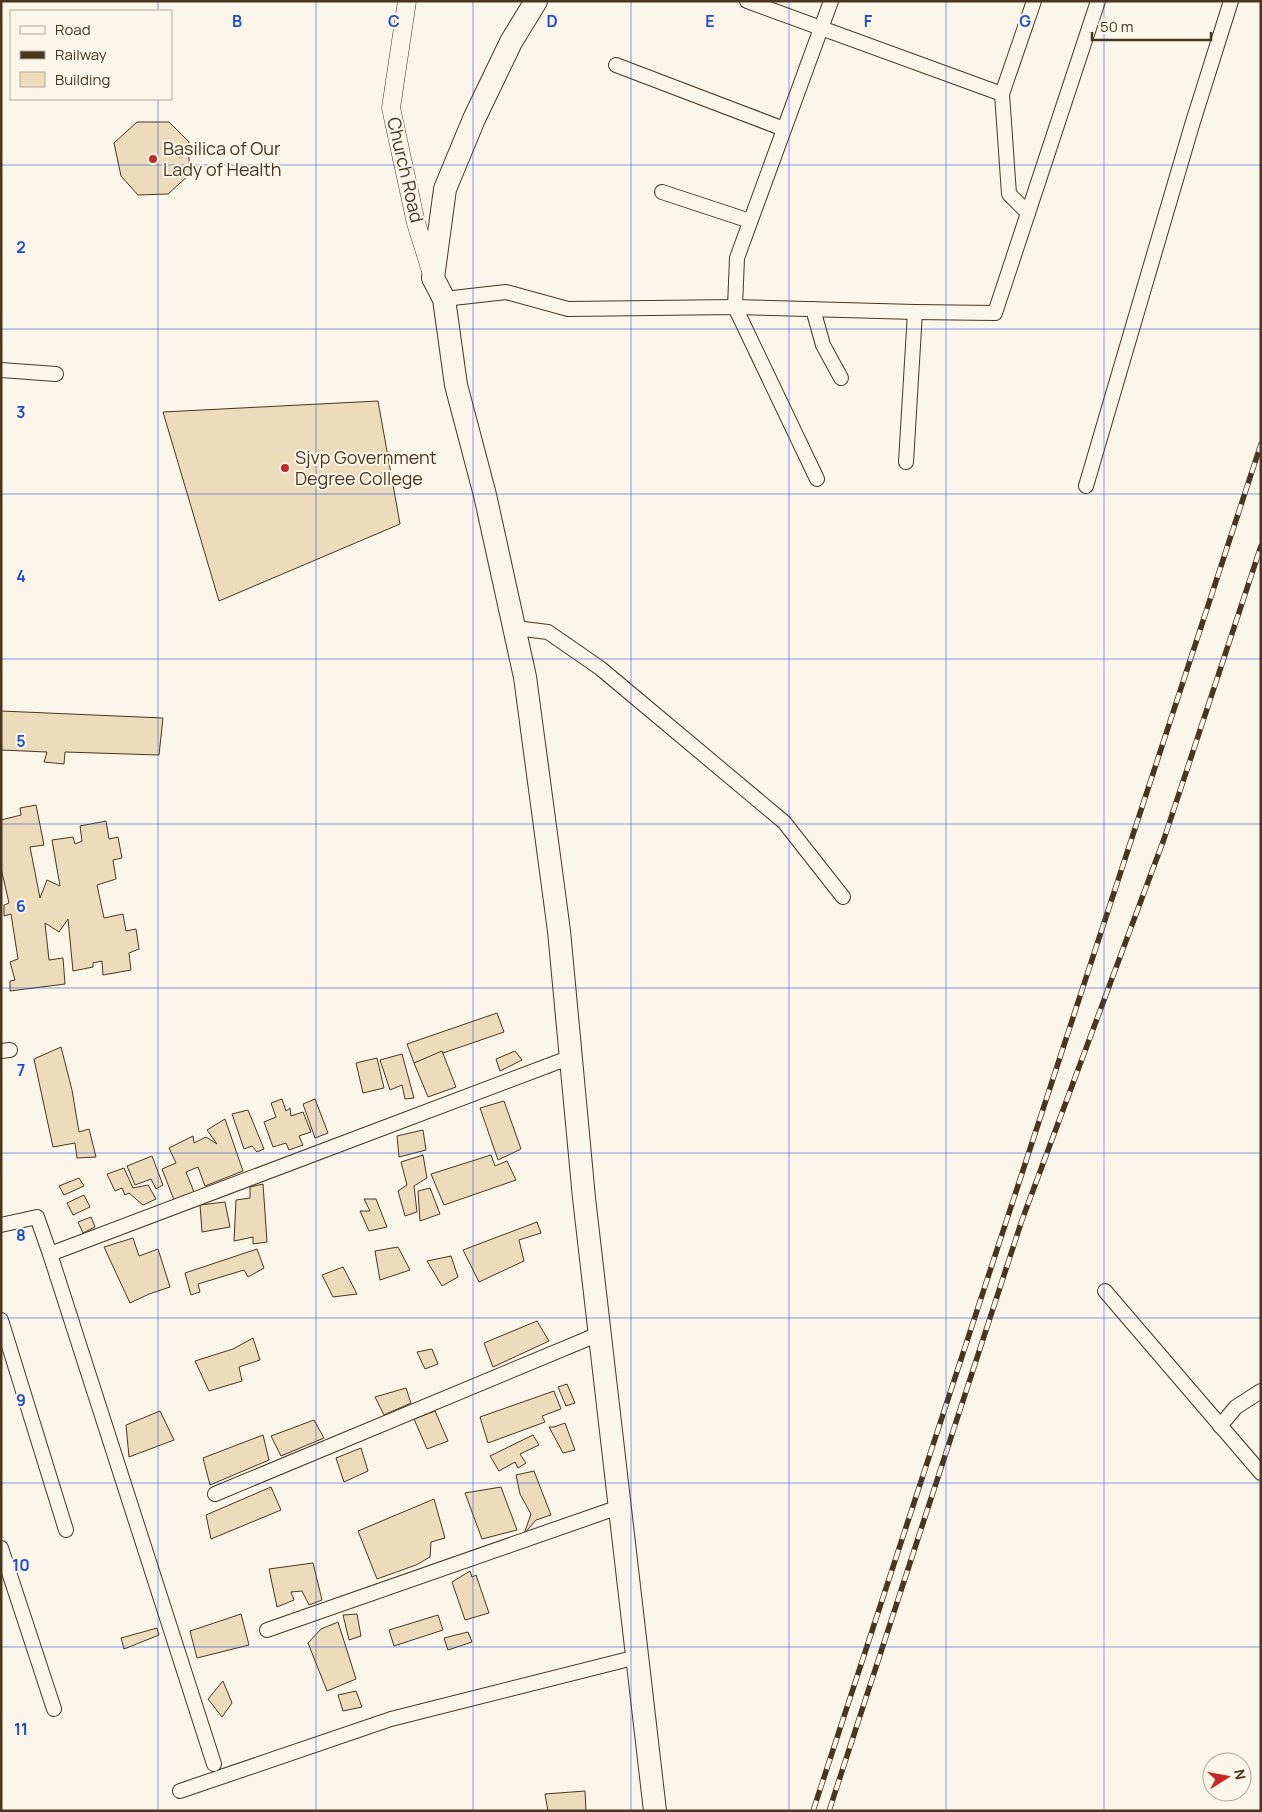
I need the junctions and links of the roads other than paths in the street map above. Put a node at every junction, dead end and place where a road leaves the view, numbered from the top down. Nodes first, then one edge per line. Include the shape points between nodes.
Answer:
1 (407, 1) edge
2 (536, 1) edge
3 (747, 1) edge
4 (831, 1) edge
5 (1034, 1) edge
6 (1098, 1) edge
7 (1231, 1) edge
8 (821, 28) junction
9 (616, 65) dead end
10 (1002, 94) junction
11 (784, 129) junction
12 (662, 192) dead end
13 (1028, 213) junction
14 (750, 221) junction
15 (433, 278) junction
16 (444, 299) junction
17 (735, 306) junction
18 (813, 309) junction
19 (916, 312) junction
20 (1, 370) edge
21 (56, 374) dead end
22 (841, 378) dead end
23 (906, 462) dead end
24 (817, 479) dead end
25 (1086, 486) dead end
26 (515, 628) junction
27 (843, 897) dead end
28 (571, 1057) junction
29 (1, 1225) edge
30 (50, 1254) junction
31 (1105, 1291) dead end
32 (1, 1320) edge
33 (599, 1334) junction
34 (1261, 1391) edge
35 (1220, 1426) junction
36 (1261, 1473) edge
37 (215, 1494) dead end
38 (620, 1507) junction
39 (66, 1530) dead end
40 (1, 1548) edge
41 (267, 1630) dead end
42 (637, 1657) junction
43 (54, 1709) dead end
44 (214, 1764) dead end
45 (180, 1791) dead end
46 (654, 1811) edge

1 - 15 street, Church Road via 390,108 416,223
2 - 15 main road via 511,42 445,188
3 - 8 street
4 - 8 street
5 - 10 street
6 - 13 street
7 - 25 street
8 - 10 street
8 - 11 street
9 - 11 street
10 - 13 street via 1009,194
11 - 14 street
12 - 14 street
13 - 19 street via 995,313
14 - 17 street via 737,258
15 - 16 main road
16 - 17 street via 506,292 568,309
16 - 26 main road via 456,385
17 - 18 street
17 - 24 street
18 - 19 street
18 - 22 street via 823,345
19 - 23 street
20 - 21 street
26 - 27 street via 548,632 600,668 784,822
26 - 28 main road via 525,677 556,911
28 - 30 street
28 - 33 main road
29 - 30 street via 37,1218
30 - 44 street
31 - 35 street
32 - 39 street
33 - 37 street
33 - 38 main road
34 - 35 street via 1236,1407
35 - 36 street
38 - 41 street
38 - 42 main road
40 - 43 street
42 - 45 street via 391,1719
42 - 46 main road

